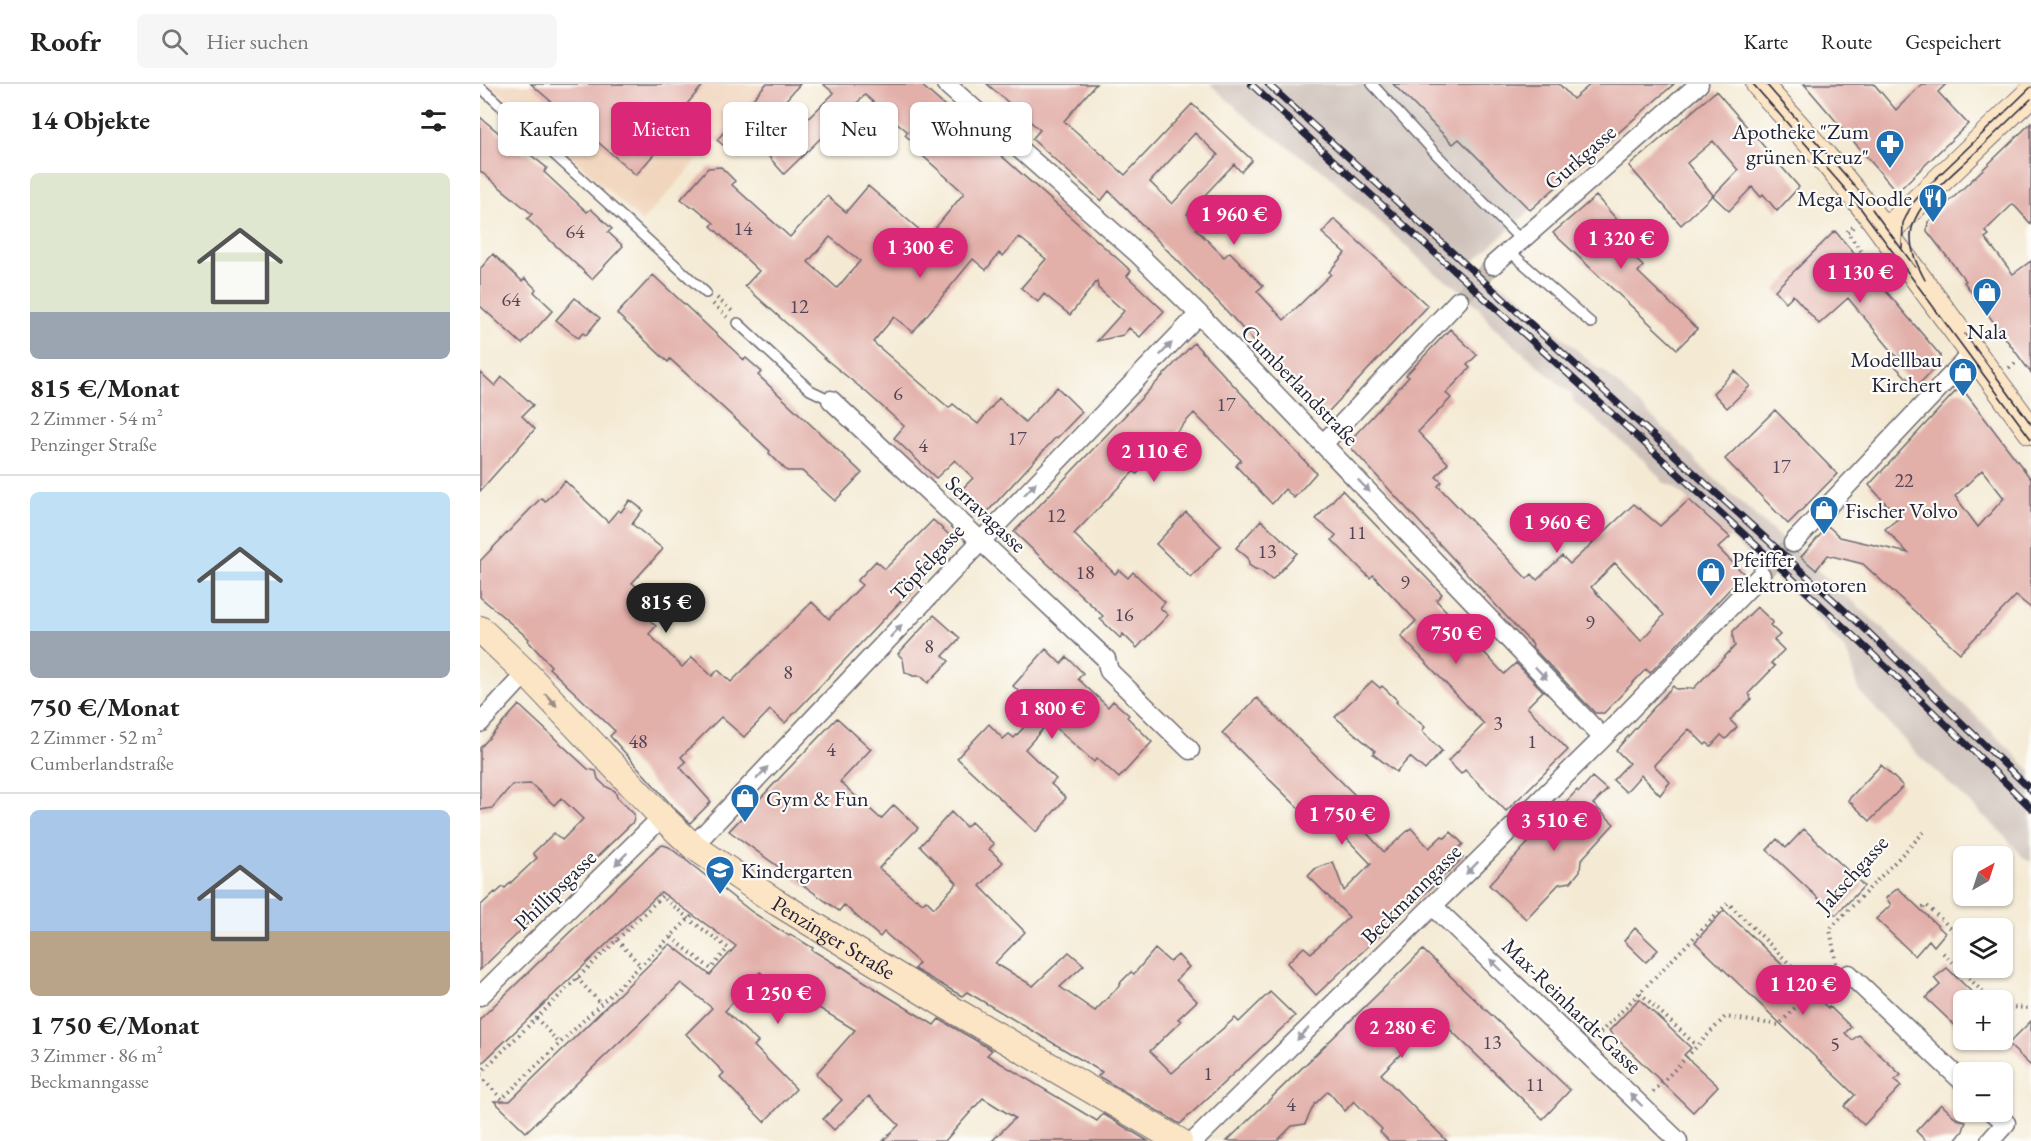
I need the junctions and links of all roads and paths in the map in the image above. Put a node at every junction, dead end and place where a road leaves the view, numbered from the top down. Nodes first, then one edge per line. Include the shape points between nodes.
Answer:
1 (946, 84) edge
2 (1372, 84) edge
3 (1699, 84) edge
4 (1759, 84) edge
5 (480, 87) edge
6 (2031, 93) edge
7 (1885, 233) junction
8 (1515, 245) junction
9 (1493, 265) tunnel mouth
10 (706, 293) joint
11 (1459, 300) tunnel mouth
12 (1199, 314) junction
13 (738, 323) joint
14 (1591, 323) dead end
15 (1973, 352) junction
16 (2018, 361) dead end
17 (2009, 368) dead end
18 (831, 400) joint
19 (2031, 431) edge
20 (1323, 444) junction
21 (980, 542) junction
22 (1793, 543) tunnel mouth
23 (1761, 575) tunnel mouth
24 (480, 629) edge
25 (526, 674) junction
26 (480, 723) edge
27 (1603, 738) junction
28 (1190, 750) dead end
29 (662, 818) junction
30 (1927, 829) dead end
31 (693, 846) junction
32 (1433, 906) junction
33 (1923, 908) dead end
34 (691, 917) junction
35 (1953, 930) edge
36 (671, 937) junction
37 (617, 940) junction
38 (1943, 953) dead end
39 (641, 966) junction
40 (1843, 969) junction
41 (577, 978) junction
42 (1814, 988) junction
43 (1981, 990) edge
44 (1640, 993) junction
45 (480, 996) edge
46 (601, 1004) junction
47 (2013, 1007) edge
48 (2031, 1008) edge
49 (536, 1018) junction
50 (560, 1044) junction
51 (1697, 1046) junction
52 (1584, 1050) junction
53 (1953, 1073) edge
54 (480, 1075) edge
55 (1641, 1105) junction
56 (1998, 1122) edge
57 (1179, 1141) edge
58 (1194, 1141) edge
59 (1678, 1141) edge
60 (1990, 1141) edge

1 - 12 street, Cumberlandstraße via 1138,254
2 - 8 lane
3 - 8 street, Gurkgasse
4 - 7 street
5 - 10 lane
6 - 7 street
7 - 15 street
8 - 9 street, Gurkgasse
8 - 14 lane
10 - 13 path via 732,312
11 - 20 street
12 - 20 street, Cumberlandstraße
21 -> 12 street, Töpfelgasse
13 - 18 lane, Serravagasse via 810,390
15 - 19 street
15 - 22 street
16 - 17 path
18 - 21 street, Serravagasse
20 -> 27 street, Cumberlandstraße
21 - 28 street, Serravagasse via 1106,659 1109,671
31 -> 21 street, Töpfelgasse
23 - 27 street, Beckmanngasse
24 - 25 street, Penzinger Straße
25 - 26 street
25 -> 29 street, Penzinger Straße
27 -> 32 street, Beckmanngasse
29 - 31 street, Penzinger Straße
29 -> 45 street, Phillipsgasse
30 - 40 path, Jakschgasse via 1830,929
31 - 57 street, Penzinger Straße via 945,1005
52 -> 32 street, Max-Reinhardt-Gasse
32 -> 58 street, Beckmanngasse
33 - 35 path via 1926,905
34 - 36 path
34 - 36 path via 728,948 711,969
34 - 37 path via 662,896
36 - 39 path
37 - 39 path
37 - 41 path
38 - 43 path
39 - 46 path
40 - 42 path
40 - 53 street
41 - 46 path
41 - 49 path
42 - 44 path via 1728,903
42 - 51 path via 1779,1025 1725,1017
44 - 51 path
44 - 52 path
46 - 50 path
47 - 48 path
49 - 50 path
49 - 54 path
50 - 54 path via 502,1100
51 - 55 path
55 -> 52 street, Max-Reinhardt-Gasse
55 - 59 street, Max-Reinhardt-Gasse
56 - 60 street

